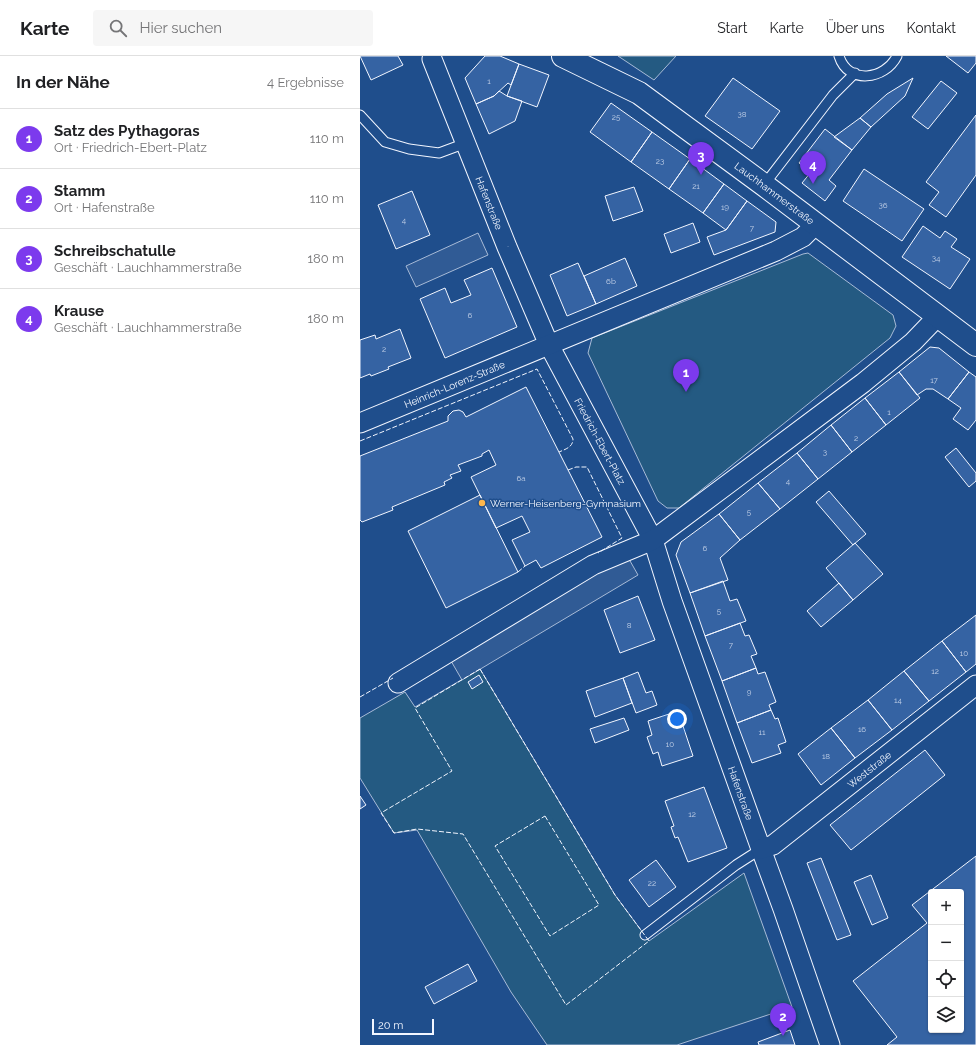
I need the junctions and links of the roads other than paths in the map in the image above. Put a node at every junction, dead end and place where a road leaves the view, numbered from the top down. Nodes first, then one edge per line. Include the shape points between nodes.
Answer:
1 (563, 56) edge
2 (839, 56) edge
3 (897, 56) edge
4 (432, 59) dead end
5 (855, 73) junction
6 (360, 115) edge
7 (466, 143) junction
8 (764, 185) junction
9 (816, 224) junction
10 (938, 316) junction
11 (549, 345) junction
12 (976, 345) edge
13 (360, 424) edge
14 (653, 540) junction
15 (398, 683) dead end
16 (976, 685) edge
17 (761, 849) junction
18 (645, 935) dead end
19 (830, 1045) edge

1 - 8 main road, Lauchhammerstraße via 639,93
2 - 5 lane via 846,68
3 - 5 lane via 884,72 874,76
4 - 7 street, Hafenstraße
5 - 8 lane via 833,95
6 - 7 lane via 385,142 409,149 439,153
7 - 11 street, Hafenstraße
8 - 9 main road, Lauchhammerstraße
9 - 10 main road, Lauchhammerstraße
9 - 11 street via 802,237 776,251
10 - 12 main road, Lauchhammerstraße
10 - 14 street via 913,342 863,383
11 - 13 street, Heinrich-Lorenz-Straße
11 - 14 street, Friedrich-Ebert-Platz
14 - 15 street via 593,565
14 - 17 street, Hafenstraße via 672,601
16 - 17 street, Weststraße via 773,845
17 - 18 lane via 736,865
17 - 19 street, Hafenstraße

